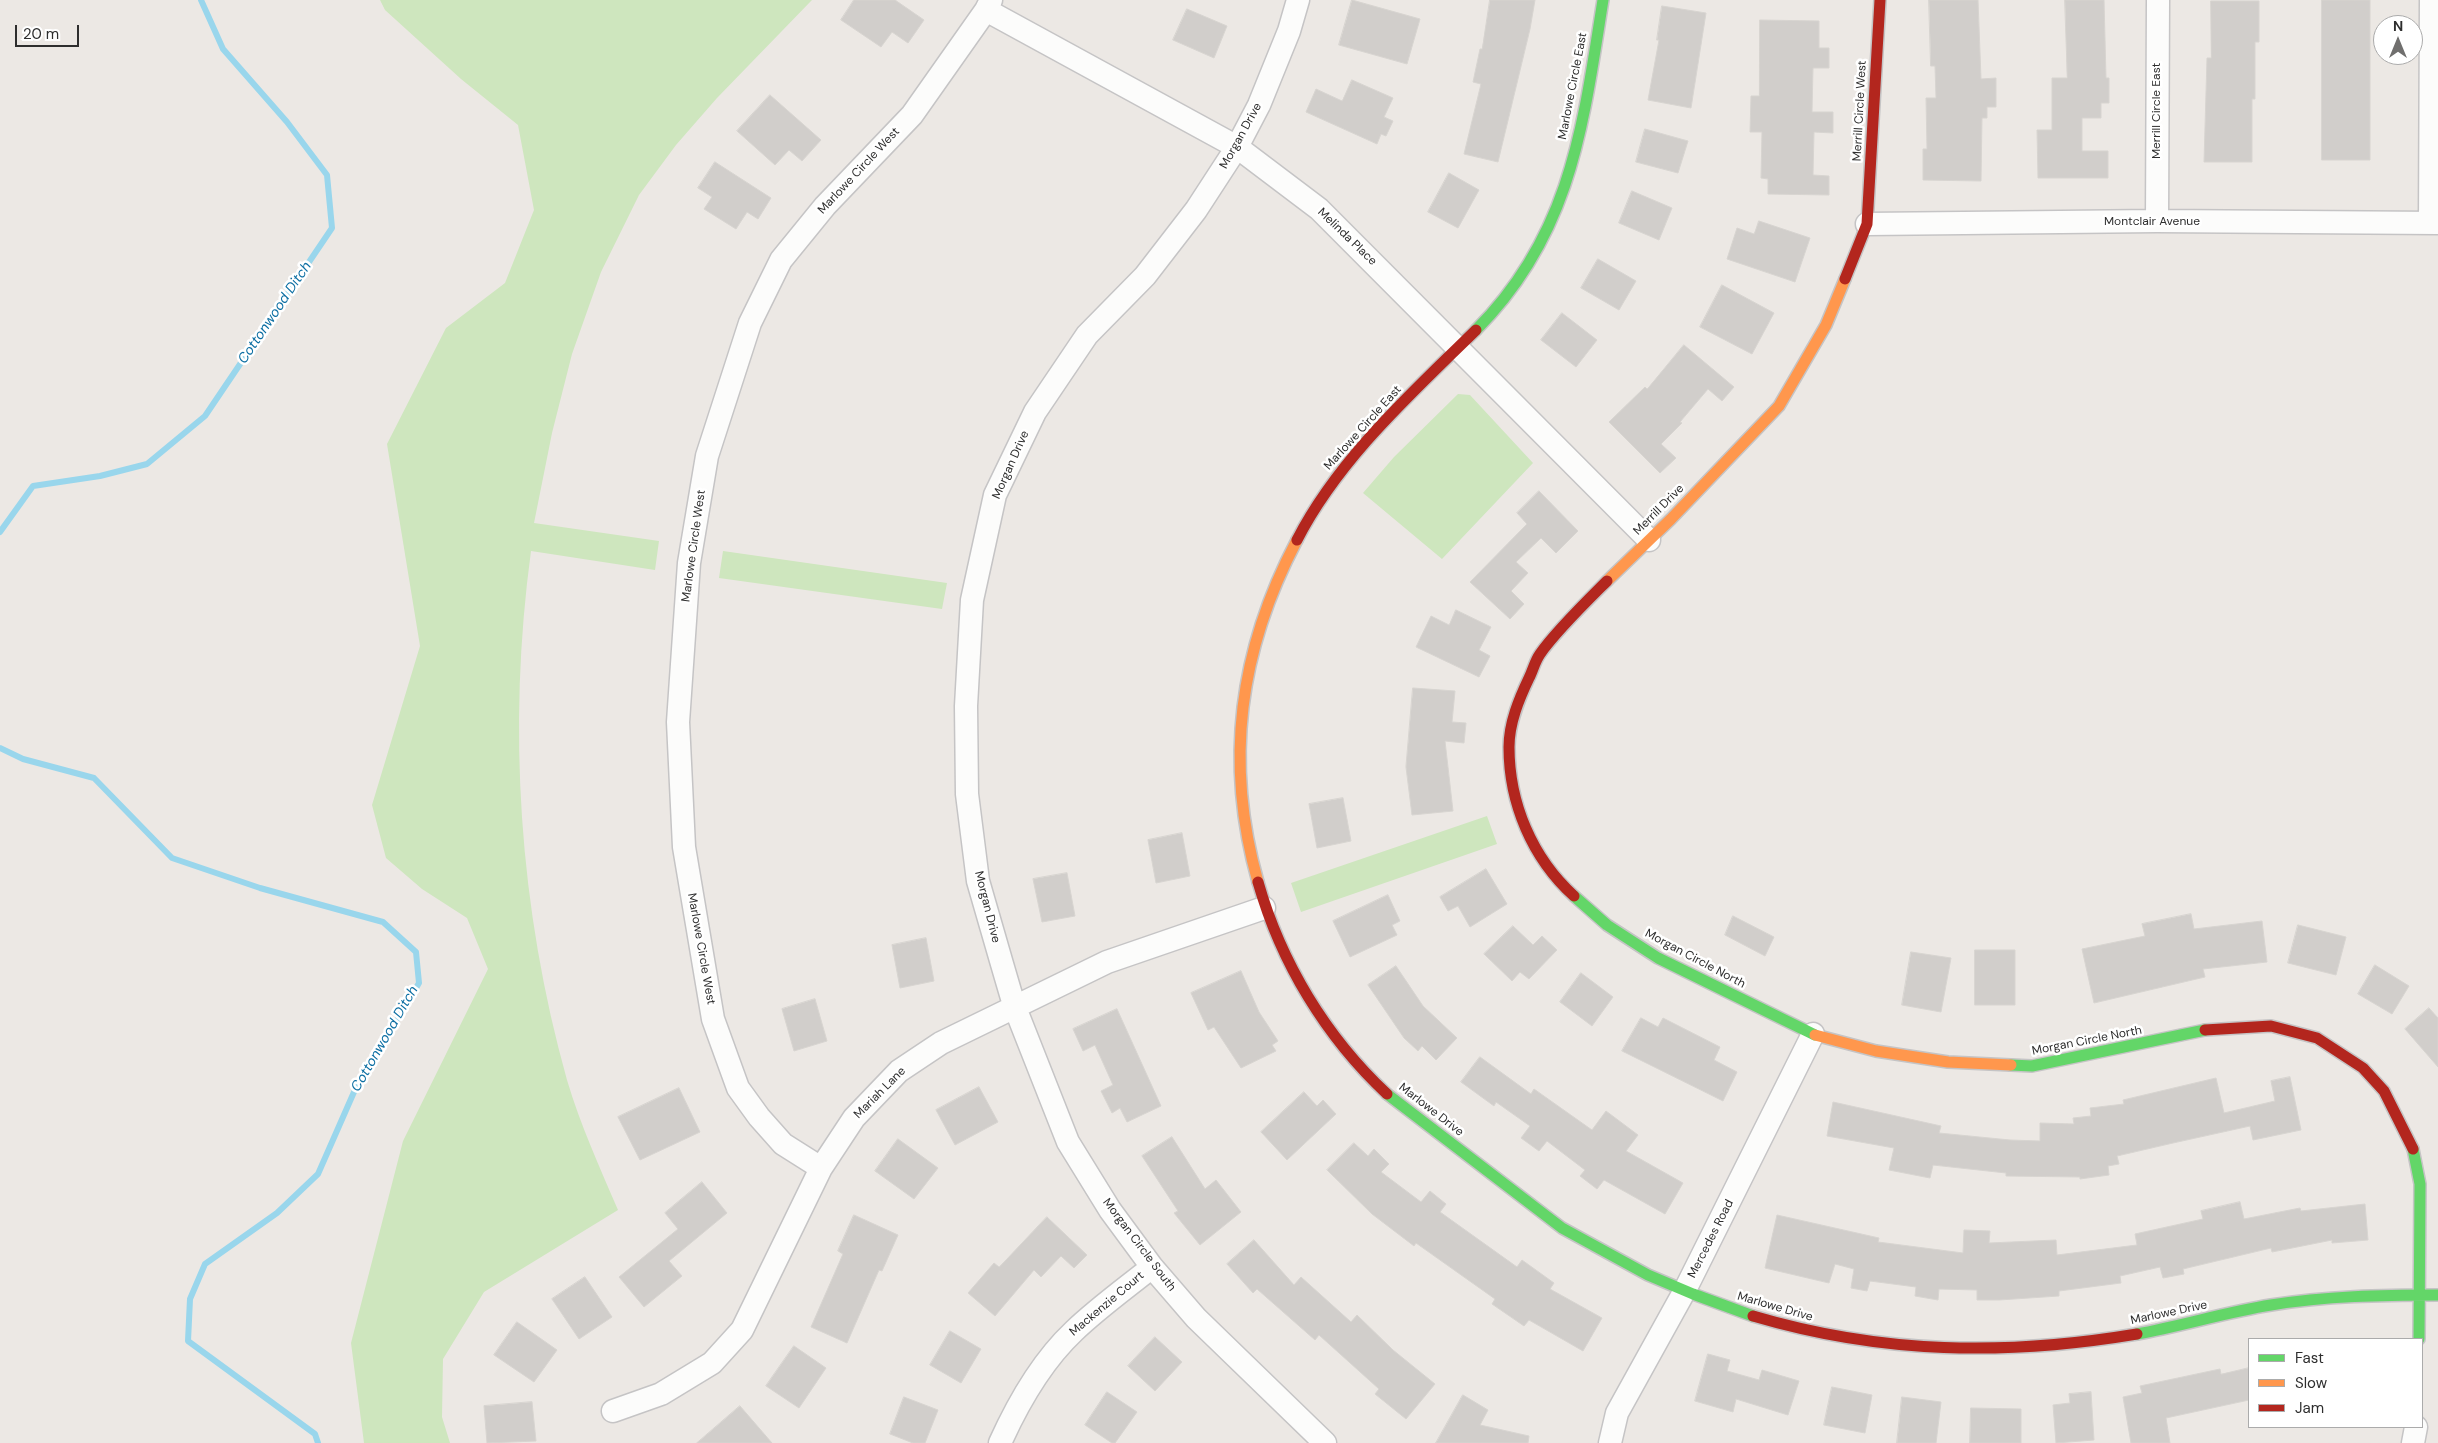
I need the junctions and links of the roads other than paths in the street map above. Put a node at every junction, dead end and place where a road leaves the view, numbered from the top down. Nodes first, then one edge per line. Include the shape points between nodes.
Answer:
1 (1298, 0) edge
2 (1603, 0) edge
3 (1880, 0) edge
4 (2158, 0) edge
5 (2431, 0) edge
6 (989, 5) edge
7 (1237, 147) junction
8 (2157, 221) junction
9 (2434, 223) edge
10 (1867, 224) junction
11 (1458, 347) junction
12 (1650, 540) junction
13 (1521, 821) joint
14 (1264, 908) junction
15 (1014, 1005) junction
16 (1813, 1034) junction
17 (821, 1168) junction
18 (1152, 1267) junction
19 (1684, 1292) junction
20 (2419, 1295) junction
21 (2438, 1295) edge
22 (2419, 1338) edge
23 (613, 1411) dead end
24 (2416, 1428) edge
25 (1000, 1443) edge
26 (1325, 1443) edge
27 (1610, 1443) edge
28 (2414, 1443) edge

1 - 7 street, Morgan Drive via 1259,105
2 - 11 street, Marlowe Circle East via 1575,150 1549,230 1512,290
3 - 10 street, Merrill Circle West
4 - 8 street, Merrill Circle East
5 - 9 street
6 - 7 street, Melinda Place
6 - 17 street, Marlowe Circle West via 912,115 825,206 781,260 750,323 708,456 689,563 678,722 684,847 713,1019 738,1088 759,1117 784,1144
7 - 11 street, Melinda Place via 1319,209
7 - 15 street, Morgan Drive via 1196,210 1146,276 1087,335 1034,412 995,495 972,600 966,706 967,794 978,880
8 - 9 street, Montclair Avenue
8 - 10 street, Montclair Avenue
10 - 12 street, Merrill Drive via 1826,325 1779,406
11 - 12 street, Melinda Place
11 - 14 street, Marlowe Circle East via 1372,435 1329,486 1294,540 1264,610 1245,684 1241,744 1250,857
12 - 13 street, Merrill Drive via 1586,602 1540,654 1517,704 1509,746 1514,796
13 - 16 street, Morgan Circle North via 1534,846 1562,885 1607,925 1658,958
14 - 15 street, Mariah Lane via 1107,962
14 - 19 street, Marlowe Drive via 1294,974 1330,1031 1390,1097 1559,1226
15 - 17 street, Mariah Lane via 941,1043 899,1071 854,1118
15 - 18 street, Morgan Circle South via 1068,1142 1110,1210
16 - 19 street, Mercedes Road
16 - 20 street, Morgan Circle North via 1876,1051 1948,1062 2032,1066 2211,1029 2271,1026 2317,1038 2363,1068 2378,1085 2413,1147 2420,1184
17 - 23 street, Mariah Lane via 742,1330 712,1363 661,1394
18 - 25 street, Mackenzie Court via 1073,1331 1042,1368 1016,1407
18 - 26 street, Morgan Circle South via 1196,1318
19 - 20 street, Marlowe Drive via 1823,1335 1930,1348 2013,1348 2092,1342 2280,1303 2353,1296
19 - 27 street, Mercedes Road via 1617,1413
20 - 21 street, Marlowe Drive
20 - 22 street
24 - 28 street

